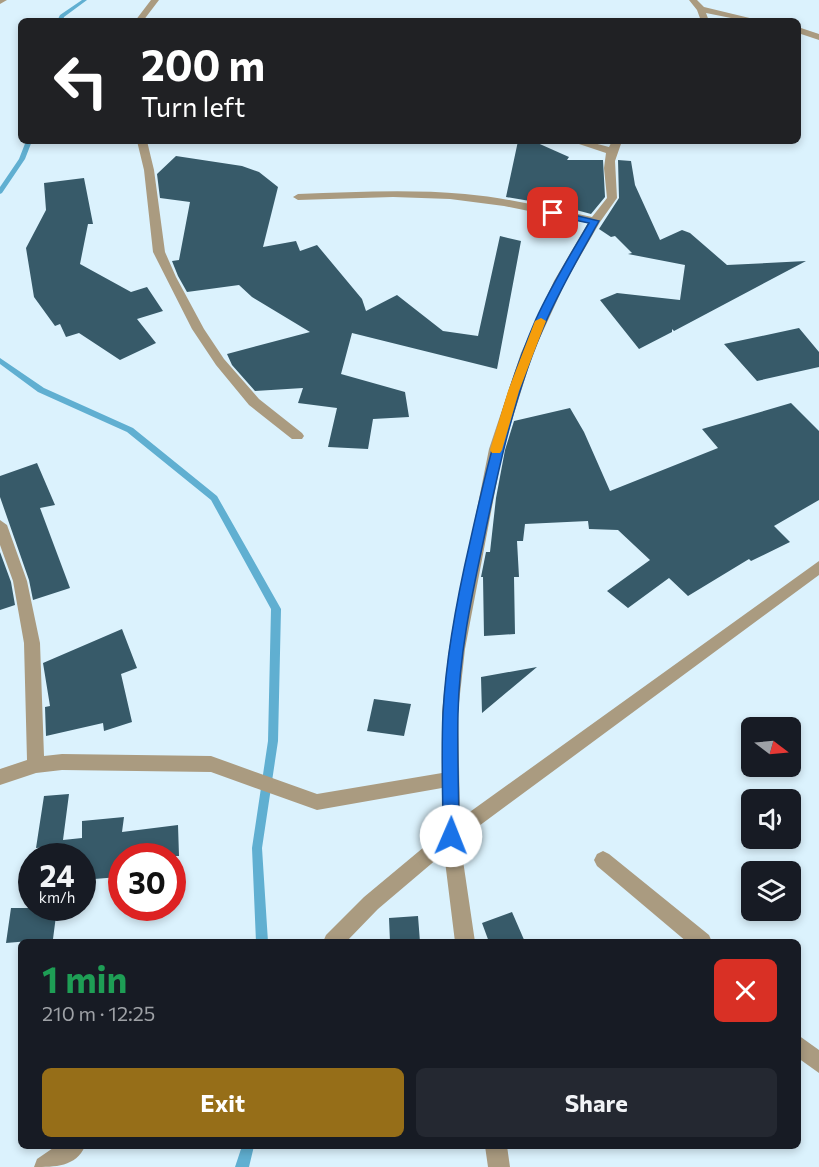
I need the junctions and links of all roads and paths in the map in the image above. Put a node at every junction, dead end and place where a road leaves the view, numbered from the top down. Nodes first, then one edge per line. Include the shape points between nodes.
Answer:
1 (155, 0) edge
2 (693, 0) edge
3 (701, 9) junction
4 (141, 18) edge
5 (704, 18) edge
6 (744, 18) edge
7 (801, 31) edge
8 (819, 37) edge
9 (142, 144) edge
10 (598, 144) edge
11 (614, 146) edge
12 (298, 197) dead end
13 (594, 221) junction
14 (297, 436) dead end
15 (0, 525) edge
16 (819, 567) edge
17 (36, 765) junction
18 (0, 777) edge
19 (452, 779) junction
20 (451, 836) junction
21 (603, 860) dead end
22 (336, 939) edge
23 (465, 939) edge
24 (698, 939) edge
25 (801, 1048) edge
26 (819, 1063) edge
27 (70, 1149) edge
28 (496, 1149) edge
29 (45, 1167) edge
30 (499, 1167) edge

1 - 4 street
2 - 3 street
3 - 5 street
3 - 6 street
7 - 8 street
9 - 14 street via 149,170 159,252 170,277 220,362 254,402
10 - 11 street
11 - 13 street via 609,170 612,198
12 - 13 street via 453,196
13 - 19 street via 540,322 496,449 457,649 450,712
15 - 17 street via 20,581 32,643
16 - 20 street
17 - 18 street
17 - 19 street via 211,764 316,802
19 - 20 street
20 - 22 street via 371,903
20 - 23 street
21 - 24 street
25 - 26 street
27 - 29 street
28 - 30 street

